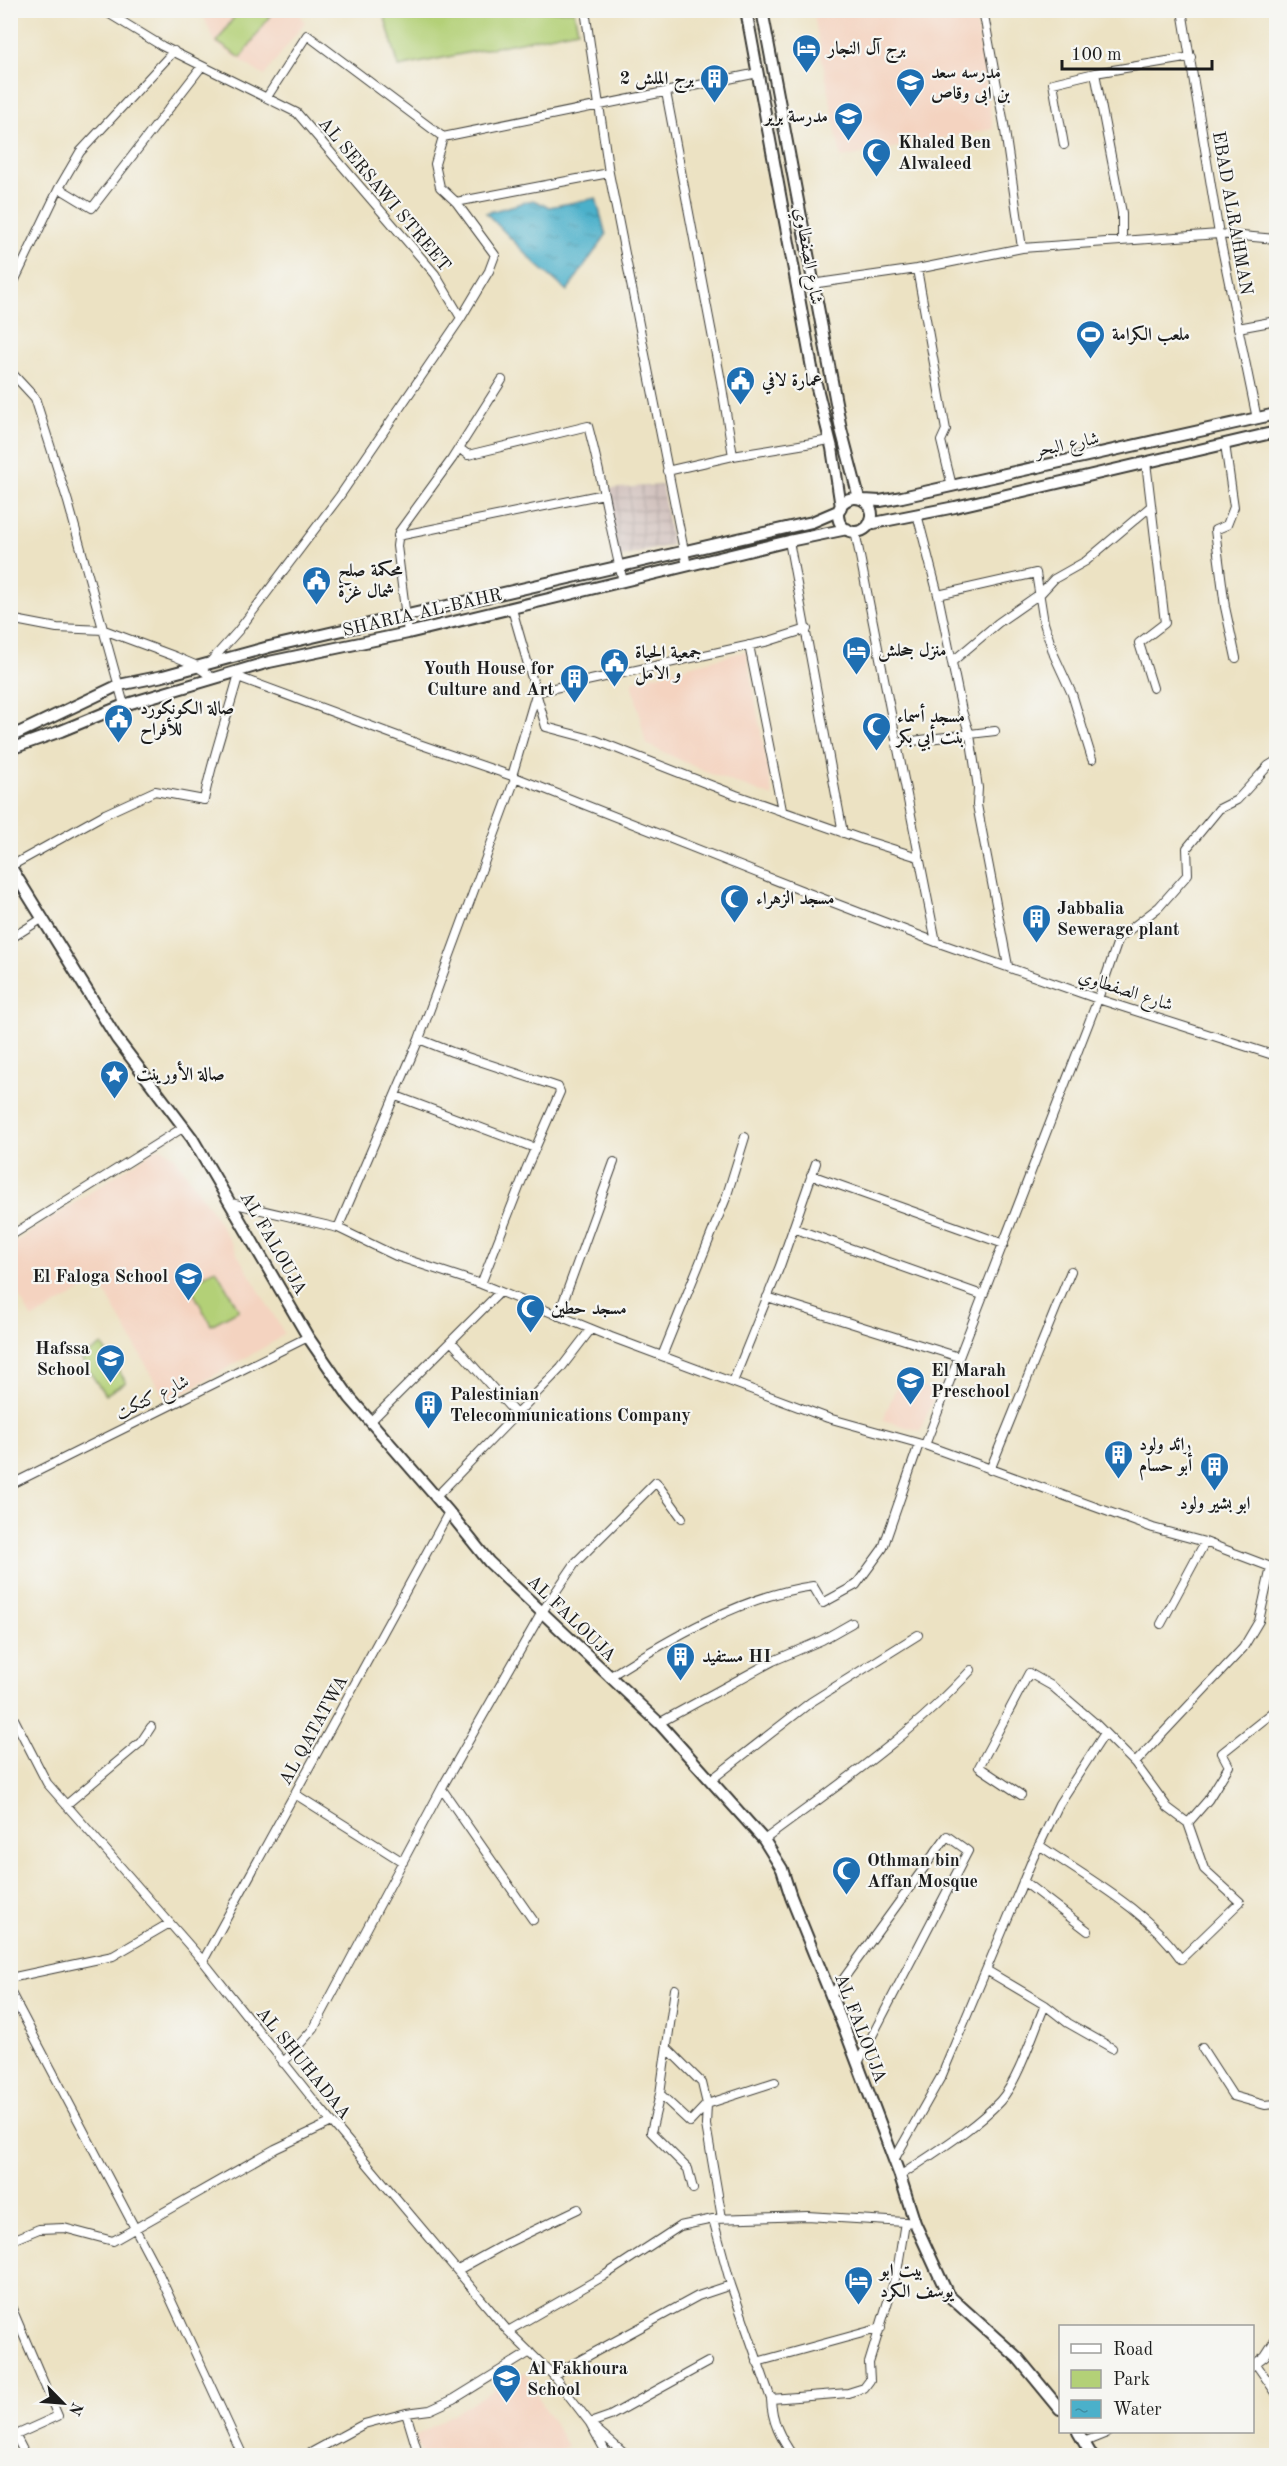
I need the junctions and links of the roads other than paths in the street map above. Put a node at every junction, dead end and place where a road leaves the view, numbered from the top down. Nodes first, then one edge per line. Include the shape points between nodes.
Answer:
1 (103, 10) edge
2 (585, 10) edge
3 (746, 10) edge
4 (762, 10) edge
5 (983, 10) edge
6 (1182, 10) edge
7 (174, 51) junction
8 (1191, 57) junction
9 (202, 66) junction
10 (758, 73) junction
11 (1095, 73) junction
12 (666, 93) junction
13 (270, 98) junction
14 (598, 105) junction
15 (442, 137) junction
16 (1064, 145) dead end
17 (609, 172) junction
18 (59, 188) junction
19 (456, 202) junction
20 (1219, 234) junction
21 (1276, 239) edge
22 (1122, 241) junction
23 (1022, 248) junction
24 (917, 269) junction
25 (814, 282) junction
26 (797, 286) junction
27 (10, 290) edge
28 (461, 318) junction
29 (1276, 321) edge
30 (1238, 328) junction
31 (10, 371) edge
32 (502, 380) dead end
33 (1276, 414) edge
34 (1257, 419) junction
35 (1276, 432) edge
36 (830, 440) junction
37 (1225, 444) junction
38 (459, 448) junction
39 (733, 456) junction
40 (1146, 462) junction
41 (667, 471) junction
42 (952, 486) junction
43 (604, 494) junction
44 (861, 499) junction
45 (1150, 507) junction
46 (840, 508) junction
47 (917, 514) junction
48 (869, 524) junction
49 (851, 530) junction
50 (398, 536) junction
51 (789, 541) junction
52 (684, 552) junction
53 (687, 566) junction
54 (619, 567) junction
55 (623, 581) junction
56 (1041, 593) junction
57 (938, 595) junction
58 (512, 609) junction
59 (407, 616) junction
60 (10, 619) edge
61 (807, 629) junction
62 (104, 630) junction
63 (408, 633) junction
64 (749, 645) junction
65 (1236, 658) dead end
66 (211, 661) junction
67 (953, 661) junction
68 (195, 666) junction
69 (238, 674) junction
70 (213, 678) junction
71 (119, 685) junction
72 (1153, 688) dead end
73 (536, 692) junction
74 (124, 705) junction
75 (995, 731) dead end
76 (970, 735) junction
77 (10, 736) edge
78 (896, 743) junction
79 (10, 749) edge
80 (1092, 759) dead end
81 (1276, 761) edge
82 (514, 777) junction
83 (782, 810) junction
84 (843, 833) junction
85 (918, 857) junction
86 (10, 866) edge
87 (43, 918) junction
88 (10, 939) edge
89 (936, 942) junction
90 (1008, 966) junction
91 (1098, 999) junction
92 (419, 1039) junction
93 (1276, 1056) edge
94 (396, 1096) dead end
95 (184, 1128) junction
96 (744, 1137) dead end
97 (535, 1148) junction
98 (614, 1162) dead end
99 (816, 1163) dead end
100 (811, 1175) junction
101 (231, 1203) junction
102 (338, 1228) junction
103 (793, 1228) junction
104 (10, 1236) edge
105 (1004, 1244) junction
106 (1071, 1270) dead end
107 (481, 1284) junction
108 (499, 1293) junction
109 (982, 1295) junction
110 (767, 1297) junction
111 (558, 1316) junction
112 (591, 1329) junction
113 (308, 1337) junction
114 (451, 1341) junction
115 (662, 1356) junction
116 (959, 1357) junction
117 (733, 1382) junction
118 (515, 1413) junction
119 (370, 1422) junction
120 (922, 1445) junction
121 (990, 1470) junction
122 (10, 1485) edge
123 (435, 1498) junction
124 (449, 1512) junction
125 (682, 1518) dead end
126 (1205, 1542) junction
127 (1274, 1568) edge
128 (542, 1612) junction
129 (852, 1623) dead end
130 (1161, 1624) dead end
131 (918, 1635) dead end
132 (971, 1670) dead end
133 (609, 1677) junction
134 (1276, 1710) edge
135 (10, 1711) edge
136 (658, 1724) junction
137 (151, 1727) dead end
138 (1105, 1733) junction
139 (1135, 1763) junction
140 (711, 1780) junction
141 (441, 1789) junction
142 (295, 1794) junction
143 (1021, 1795) dead end
144 (66, 1805) junction
145 (1188, 1823) junction
146 (764, 1840) junction
147 (1039, 1845) junction
148 (403, 1862) junction
149 (1023, 1881) junction
150 (533, 1920) dead end
151 (168, 1924) junction
152 (1088, 1931) dead end
153 (203, 1962) junction
154 (986, 1970) junction
155 (10, 1978) edge
156 (675, 1989) dead end
157 (10, 1991) edge
158 (831, 1996) junction
159 (1044, 2005) junction
160 (667, 2048) junction
161 (1112, 2048) dead end
162 (1202, 2048) dead end
163 (283, 2063) junction
164 (858, 2063) junction
165 (775, 2082) dead end
166 (660, 2094) junction
167 (707, 2104) junction
168 (1276, 2104) edge
169 (332, 2122) junction
170 (894, 2160) junction
171 (900, 2176) junction
172 (693, 2189) dead end
173 (578, 2209) dead end
174 (722, 2218) junction
175 (713, 2219) junction
176 (910, 2223) junction
177 (135, 2228) junction
178 (10, 2241) edge
179 (458, 2270) junction
180 (731, 2285) junction
181 (10, 2304) edge
182 (881, 2328) junction
183 (508, 2331) junction
184 (1276, 2339) edge
185 (530, 2352) junction
186 (708, 2362) dead end
187 (757, 2362) junction
188 (1254, 2365) edge
189 (553, 2375) junction
190 (1276, 2393) edge
191 (771, 2399) junction
192 (1059, 2408) edge
193 (406, 2413) junction
194 (590, 2423) junction
195 (10, 2425) edge
196 (1079, 2433) edge
197 (1106, 2433) edge
198 (16, 2435) junction
199 (1084, 2442) junction
200 (26, 2456) edge
201 (243, 2456) edge
202 (305, 2456) edge
203 (419, 2456) edge
204 (608, 2456) edge
205 (627, 2456) edge
206 (793, 2456) edge
207 (1092, 2456) edge

1 - 7 street, AL SERSAWI STREET
2 - 14 street
3 - 10 main road, شارع الصفطاوي
4 - 25 main road, شارع الصفطاوي
5 - 23 street
6 - 8 street, EBAD ALRAHMAN
7 - 9 street, AL SERSAWI STREET
7 - 18 street via 87,144
8 - 11 street
8 - 20 street, EBAD ALRAHMAN
9 - 13 street, AL SERSAWI STREET
9 - 18 street via 92,208
10 - 12 street
10 - 26 main road, شارع الصفطاوي
11 - 16 street via 1053,83
11 - 22 street via 1122,213
12 - 14 street
12 - 39 street
13 - 15 street via 307,35
13 - 28 street, AL SERSAWI STREET via 297,113 435,274
14 - 15 street
14 - 17 street
15 - 19 street via 435,164 440,187
17 - 19 street
17 - 41 street
18 - 27 street
19 - 28 street via 495,255
20 - 21 street
20 - 22 street
20 - 30 street, EBAD ALRAHMAN
22 - 23 street
23 - 24 street
24 - 25 street
24 - 42 street via 946,430 941,441
25 - 26 street
25 - 44 main road, شارع الصفطاوي via 841,429
26 - 36 main road, شارع الصفطاوي
28 - 66 street via 339,498
29 - 30 street
30 - 34 street, EBAD ALRAHMAN
31 - 62 street via 35,398
32 - 38 street
33 - 34 main road, شارع البحر
34 - 42 main road, شارع البحر
35 - 37 main road, شارع البحر
36 - 39 street
36 - 46 main road, شارع الصفطاوي
37 - 40 main road, شارع البحر
37 - 65 street via 1234,507 1227,525 1215,530
38 - 43 street via 468,455 588,426
38 - 50 street
39 - 41 street
40 - 45 street
40 - 47 main road, شارع البحر
41 - 52 street
42 - 44 main road, شارع البحر via 880,501
43 - 50 street
43 - 54 street
44 - 46 main road via 848,500
44 - 48 main road via 871,508
45 - 56 street
45 - 72 street via 1164,623 1139,643
46 - 49 main road via 841,523
46 - 52 main road, SHARIA AL-BAHR via 812,522
47 - 48 main road, شارع البحر
47 - 57 street
48 - 49 main road
49 - 51 main road, SHARIA AL-BAHR
49 - 78 street
50 - 59 street
51 - 53 main road, SHARIA AL-BAHR
51 - 61 street
52 - 53 street
52 - 54 main road, SHARIA AL-BAHR
53 - 55 main road, SHARIA AL-BAHR
54 - 55 street
54 - 59 main road, SHARIA AL-BAHR
55 - 58 main road, SHARIA AL-BAHR
56 - 57 street via 1036,573
56 - 67 street
56 - 80 street via 1044,623
57 - 67 street
58 - 63 main road, SHARIA AL-BAHR
58 - 73 street
59 - 63 street
59 - 66 main road, SHARIA AL-BAHR
60 - 62 street via 57,628
61 - 64 street
61 - 84 street
62 - 68 street
62 - 71 street
63 - 69 main road, SHARIA AL-BAHR via 269,662
64 - 73 street
64 - 83 street
66 - 68 main road, SHARIA AL-BAHR
67 - 76 street
68 - 70 street
68 - 71 main road, SHARIA AL-BAHR
69 - 70 main road, SHARIA AL-BAHR
69 - 82 street, شارع الصفطاوي
69 - 86 street via 204,800 155,791
70 - 74 main road, SHARIA AL-BAHR
71 - 74 street
71 - 77 main road, SHARIA AL-BAHR
73 - 82 street
73 - 83 street via 546,727 595,740
74 - 79 main road, SHARIA AL-BAHR
75 - 76 street
76 - 78 street
76 - 90 street via 977,805
78 - 85 street
81 - 91 street via 1237,800 1219,809 1187,848 1188,874 1159,907 1119,938
82 - 89 street, شارع الصفطاوي
82 - 92 street
83 - 84 street
84 - 85 street
85 - 89 street
86 - 87 main road, AL FALOUJA
87 - 88 street
87 - 95 main road, AL FALOUJA via 117,1039
89 - 90 street, شارع الصفطاوي
90 - 91 street, شارع الصفطاوي
91 - 93 street, شارع الصفطاوي
91 - 105 street
92 - 97 street via 558,1087 560,1092
92 - 102 street
94 - 97 street
95 - 101 main road, AL FALOUJA
95 - 104 street
96 - 115 street via 726,1198
97 - 107 street
98 - 111 street
99 - 100 street
100 - 103 street
100 - 105 street
101 - 102 street
101 - 113 main road, AL FALOUJA
102 - 107 street via 396,1256
103 - 109 street
103 - 110 street
105 - 109 street
106 - 121 street
107 - 108 street
108 - 111 street
108 - 114 street
109 - 116 street
110 - 116 street
110 - 117 street
111 - 112 street
112 - 115 street
112 - 118 street via 561,1368
113 - 119 main road, AL FALOUJA
113 - 122 street, شارع كتكت
114 - 118 street
114 - 119 street
115 - 117 street
116 - 120 street
117 - 120 street via 828,1418
118 - 123 street
119 - 123 main road, AL FALOUJA
120 - 121 street
120 - 133 street via 883,1548 856,1585 823,1603 813,1587 778,1592 655,1647
121 - 126 street via 1153,1528
123 - 124 main road, AL FALOUJA
124 - 128 main road, AL FALOUJA via 489,1562
124 - 142 street, AL QATATWA
125 - 128 street via 656,1482 576,1562
126 - 127 street
126 - 130 street
127 - 139 street via 1259,1621 1243,1648
128 - 133 main road, AL FALOUJA
128 - 141 street
129 - 136 street
131 - 140 street via 811,1702
132 - 146 street via 917,1723
133 - 136 main road, AL FALOUJA
134 - 145 street via 1222,1753 1229,1766
135 - 144 street, AL SHUHADAA via 48,1783
136 - 140 main road, AL FALOUJA
137 - 144 street via 141,1742
138 - 139 street
138 - 143 street via 1052,1686 1029,1673 979,1767
138 - 147 street via 1059,1804
139 - 145 street via 1168,1808
140 - 146 main road, AL FALOUJA
141 - 148 street
141 - 150 street
142 - 148 street
142 - 153 street, AL QATATWA
144 - 151 street, AL SHUHADAA
145 - 147 street via 1204,1869 1240,1902 1181,1959 1147,1921
146 - 158 main road, AL FALOUJA via 782,1869
147 - 149 street
148 - 163 street via 314,2028
149 - 152 street
149 - 154 street
151 - 153 street, AL SHUHADAA
151 - 155 street via 106,1958
153 - 163 street, AL SHUHADAA
154 - 159 street
154 - 170 street via 942,2075
156 - 160 street
157 - 177 street
158 - 164 main road, AL FALOUJA
158 - 164 street via 947,1836 968,1851
159 - 161 street
159 - 171 street via 1001,2100
160 - 166 street
160 - 167 street via 702,2083
162 - 168 street via 1233,2096
163 - 169 street, AL SHUHADAA
164 - 170 main road, AL FALOUJA
165 - 167 street
166 - 167 street via 690,2122
166 - 172 street via 651,2132 688,2169
167 - 174 street via 706,2125
169 - 177 street via 275,2149
169 - 179 street, AL SHUHADAA
170 - 171 main road, AL FALOUJA
171 - 176 main road, AL FALOUJA
173 - 179 street
174 - 175 street
174 - 176 street via 807,2216
175 - 180 street
175 - 183 street via 680,2226
176 - 182 street
176 - 192 main road, AL FALOUJA via 948,2295 1018,2358
177 - 178 street via 113,2241 64,2228 39,2229
177 - 201 street via 181,2318
179 - 183 street, AL SHUHADAA
180 - 187 street
180 - 189 street via 698,2296
181 - 198 street via 58,2416
182 - 187 street
182 - 191 street via 869,2363 870,2380 864,2388 849,2393
183 - 185 street, AL SHUHADAA
184 - 188 street
185 - 189 street, AL SHUHADAA
185 - 193 street via 454,2399 430,2410
186 - 194 street
187 - 191 street
188 - 190 street
189 - 194 street, AL SHUHADAA
191 - 206 street via 773,2420
193 - 202 street via 364,2424
193 - 203 street
194 - 204 street
194 - 205 street
195 - 198 street
196 - 199 main road
197 - 199 street
198 - 200 street
199 - 207 main road

